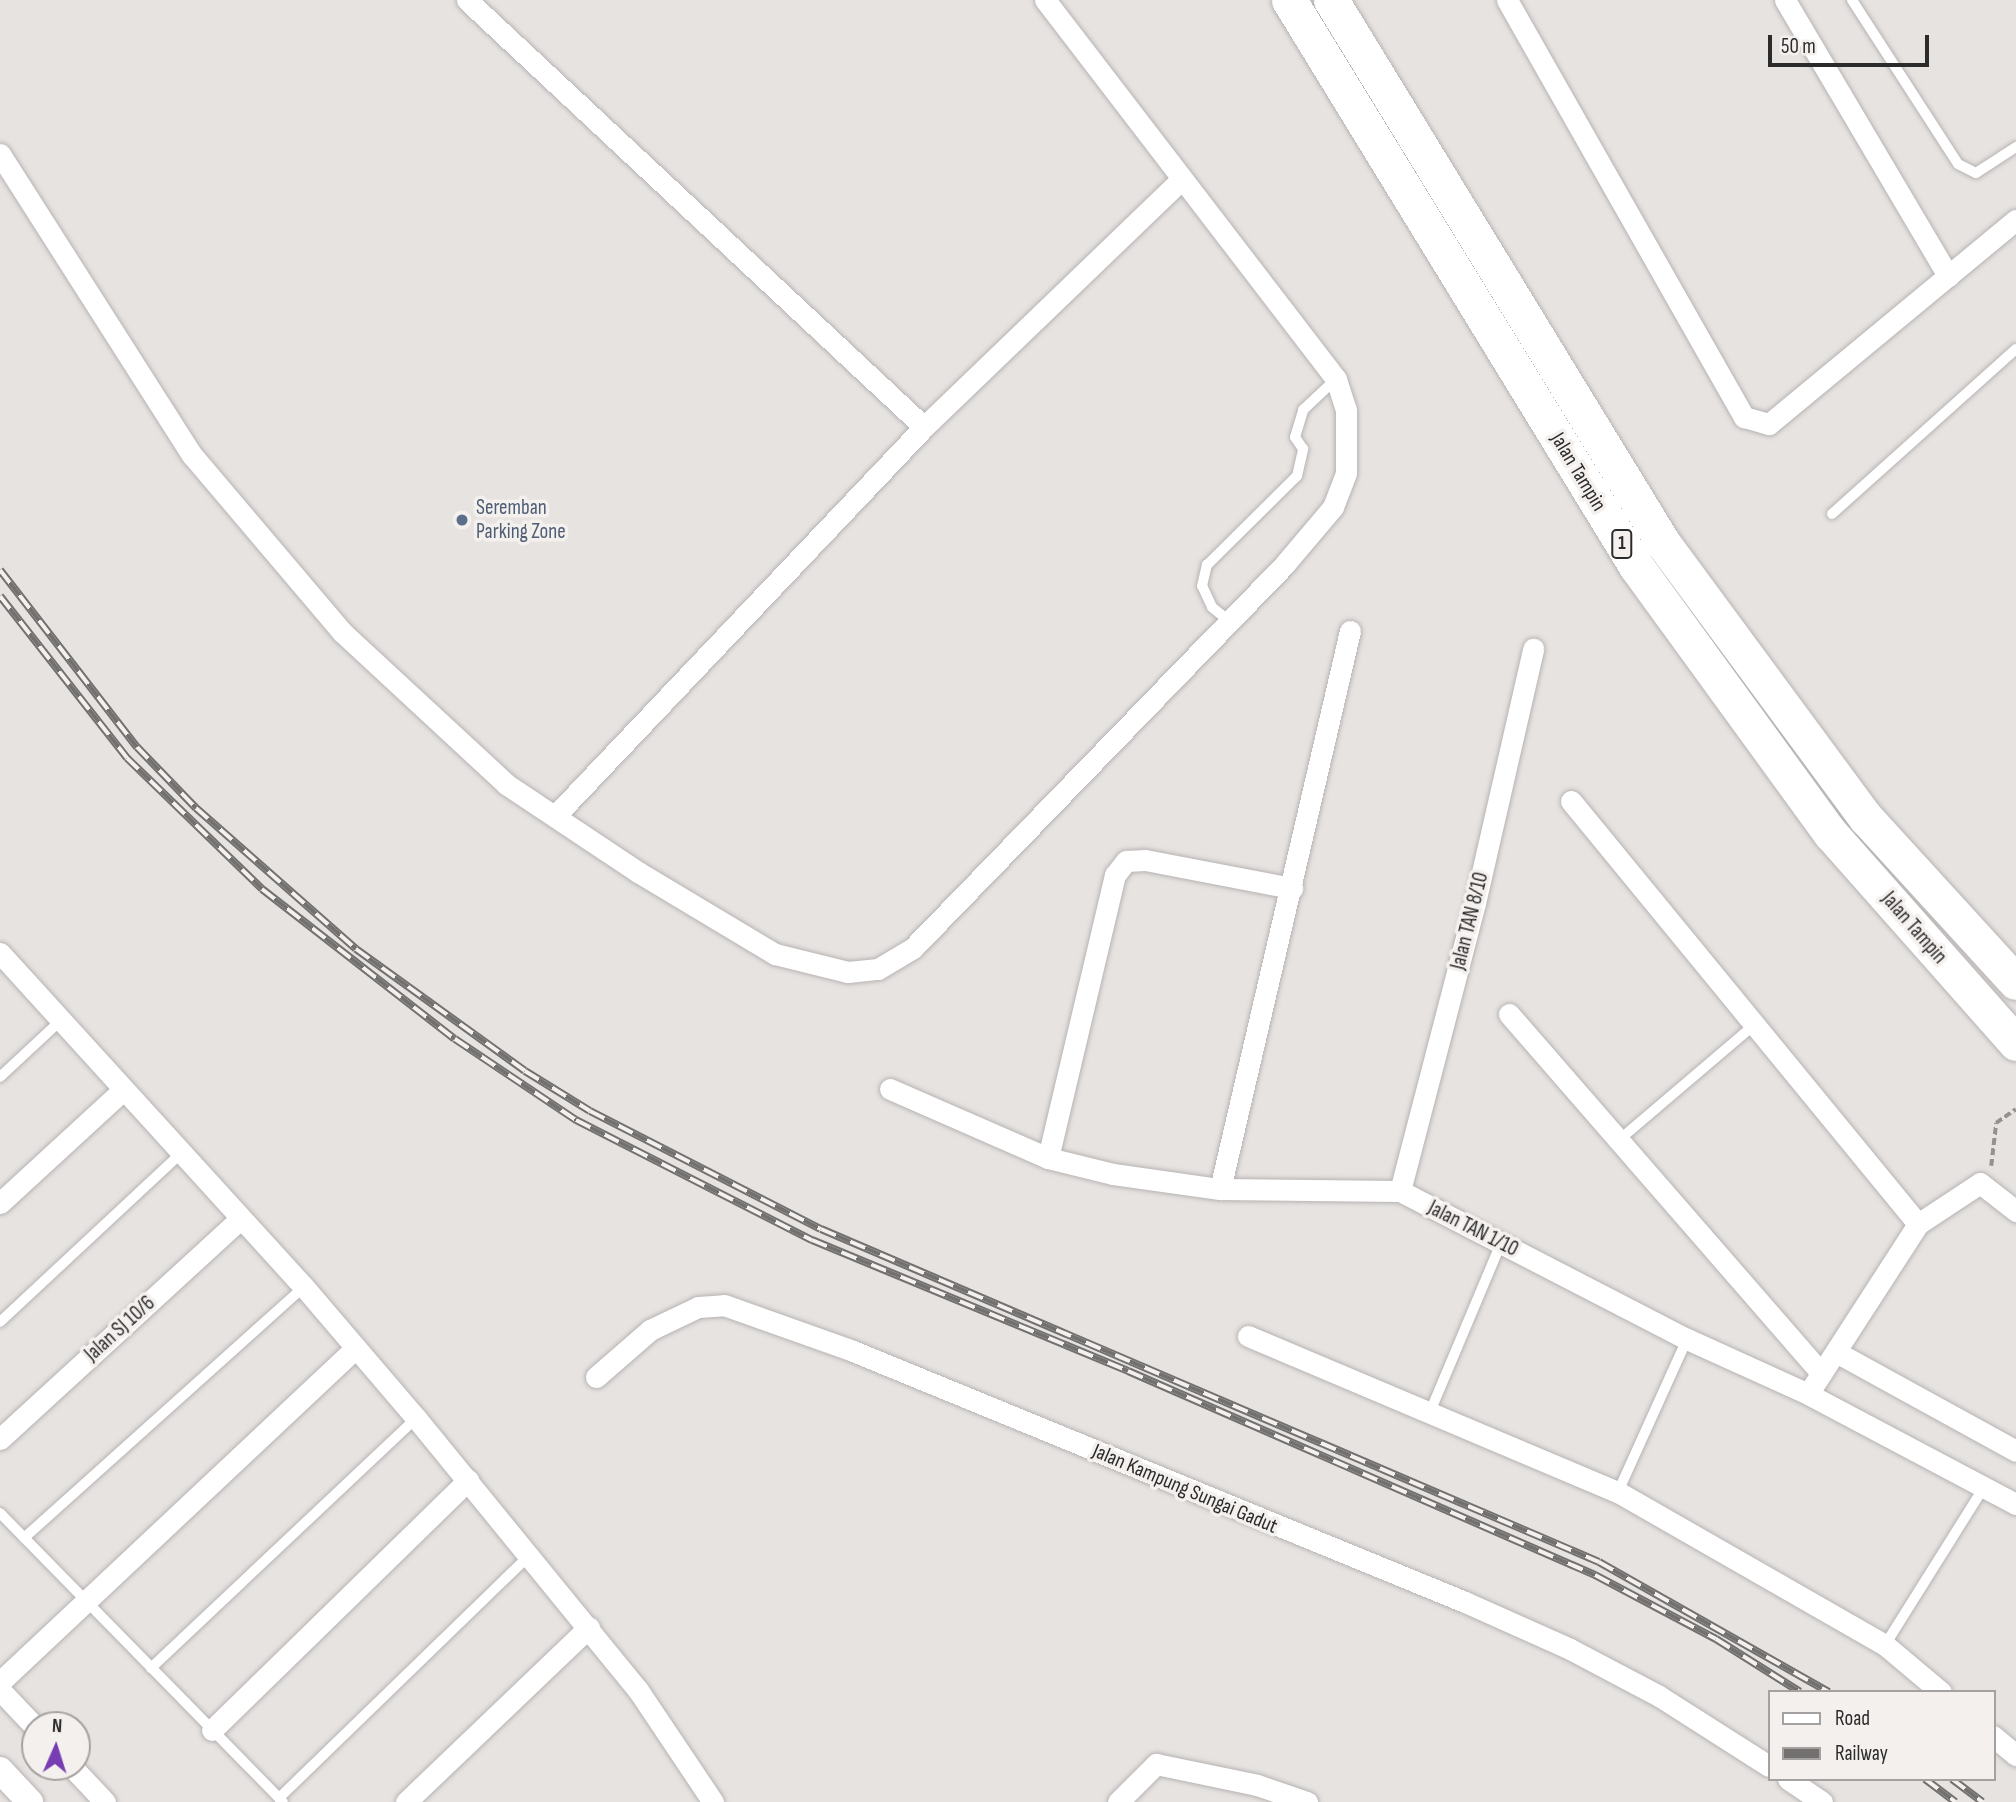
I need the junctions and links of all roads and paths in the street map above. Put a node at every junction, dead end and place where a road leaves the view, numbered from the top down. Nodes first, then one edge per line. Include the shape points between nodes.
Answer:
1 (467, 0) edge
2 (1045, 0) edge
3 (1289, 0) edge
4 (1331, 0) edge
5 (1507, 0) edge
6 (1786, 0) edge
7 (1852, 0) edge
8 (2016, 147) edge
9 (0, 154) edge
10 (1180, 181) junction
11 (2016, 220) edge
12 (1948, 276) junction
13 (2016, 349) edge
14 (1336, 379) junction
15 (924, 427) junction
16 (1832, 514) dead end
17 (1228, 621) junction
18 (1350, 631) dead end
19 (1533, 649) dead end
20 (1571, 802) dead end
21 (555, 816) junction
22 (1292, 888) junction
23 (0, 953) edge
24 (2016, 982) edge
25 (1509, 1014) dead end
26 (59, 1021) junction
27 (1754, 1025) junction
28 (2016, 1043) edge
29 (0, 1077) edge
30 (890, 1089) dead end
31 (122, 1090) junction
32 (2016, 1109) edge
33 (1619, 1140) junction
34 (180, 1154) junction
35 (1048, 1158) junction
36 (1220, 1189) junction
37 (1988, 1189) junction
38 (1400, 1191) junction
39 (0, 1203) edge
40 (2016, 1211) edge
41 (240, 1219) junction
42 (1917, 1224) junction
43 (1501, 1243) junction
44 (304, 1287) junction
45 (0, 1322) edge
46 (1248, 1336) dead end
47 (1687, 1339) junction
48 (356, 1348) junction
49 (1836, 1352) junction
50 (1821, 1373) junction
51 (596, 1377) dead end
52 (1808, 1394) junction
53 (1430, 1412) junction
54 (416, 1418) junction
55 (0, 1439) edge
56 (2016, 1451) edge
57 (468, 1480) junction
58 (1984, 1487) junction
59 (1618, 1492) junction
60 (2016, 1504) edge
61 (0, 1513) edge
62 (24, 1538) junction
63 (529, 1556) junction
64 (84, 1601) junction
65 (589, 1627) junction
66 (1885, 1645) junction
67 (151, 1668) junction
68 (0, 1682) edge
69 (0, 1690) edge
70 (1939, 1690) edge
71 (21, 1712) edge
72 (212, 1730) junction
73 (1995, 1738) edge
74 (2016, 1755) edge
75 (1768, 1765) edge
76 (0, 1770) edge
77 (85, 1781) edge
78 (1791, 1781) edge
79 (1258, 1795) edge
80 (281, 1800) edge
81 (30, 1802) edge
82 (105, 1802) edge
83 (406, 1802) edge
84 (713, 1802) edge
85 (1118, 1802) edge
86 (1307, 1802) edge
87 (1822, 1802) edge

1 - 15 street
2 - 10 street
3 - 28 highway, Jalan Tampin / 1 via 1636,566 1831,834
4 - 24 highway, Jalan Tampin / 1 via 1663,543 1866,818
5 - 12 street via 1744,417 1769,424
6 - 12 street
7 - 8 lane via 1958,164 1976,173
9 - 21 street via 192,455 246,520 342,632 506,784
10 - 14 street
10 - 15 street
11 - 12 street
13 - 16 lane
14 - 17 street via 1348,433 1346,473 1333,506
14 - 17 lane via 1303,410 1295,437 1303,449 1297,476 1207,565 1202,586 1212,607
15 - 21 street
17 - 21 street via 913,948 878,969 848,972 775,954
18 - 22 street
19 - 38 street, Jalan TAN 8/10 via 1475,903
20 - 27 street
22 - 35 street via 1145,860 1126,861 1115,875
22 - 36 street
23 - 26 street
25 - 33 street
26 - 29 lane
26 - 31 street
27 - 33 lane
27 - 42 street
30 - 35 street, Jalan TAN 1/10
31 - 34 street
31 - 39 street
32 - 37 path via 1996,1124
33 - 50 street
34 - 41 street
34 - 45 lane
35 - 36 street, Jalan TAN 1/10 via 1113,1174
36 - 38 street, Jalan TAN 1/10
37 - 40 street
37 - 42 street via 1980,1183
38 - 43 street, Jalan TAN 1/10
41 - 44 street
41 - 55 street, Jalan SJ 10/6
42 - 49 street
43 - 47 street, Jalan TAN 1/10
43 - 53 lane
44 - 48 street
44 - 62 lane
46 - 53 street
47 - 52 street, Jalan TAN 1/10
47 - 59 lane
48 - 54 street
48 - 64 street
49 - 50 street
49 - 56 street
50 - 52 street
51 - 75 street, Jalan Kampung Sungai Gadut via 650,1330 698,1307 724,1305 853,1351 1511,1623 1659,1696
52 - 58 street, Jalan TAN 1/10
53 - 59 street
54 - 57 street
54 - 67 lane
57 - 63 street
57 - 72 street
58 - 60 street, Jalan TAN 1/10
58 - 66 lane
59 - 66 street
61 - 62 lane
62 - 64 lane
63 - 65 street
63 - 80 lane
64 - 67 lane
64 - 68 street
65 - 83 street
65 - 84 street
66 - 70 street
67 - 72 lane
69 - 71 street
72 - 80 lane
73 - 74 street
76 - 81 street
77 - 82 street
78 - 87 street
79 - 85 street via 1156,1764
79 - 86 street

